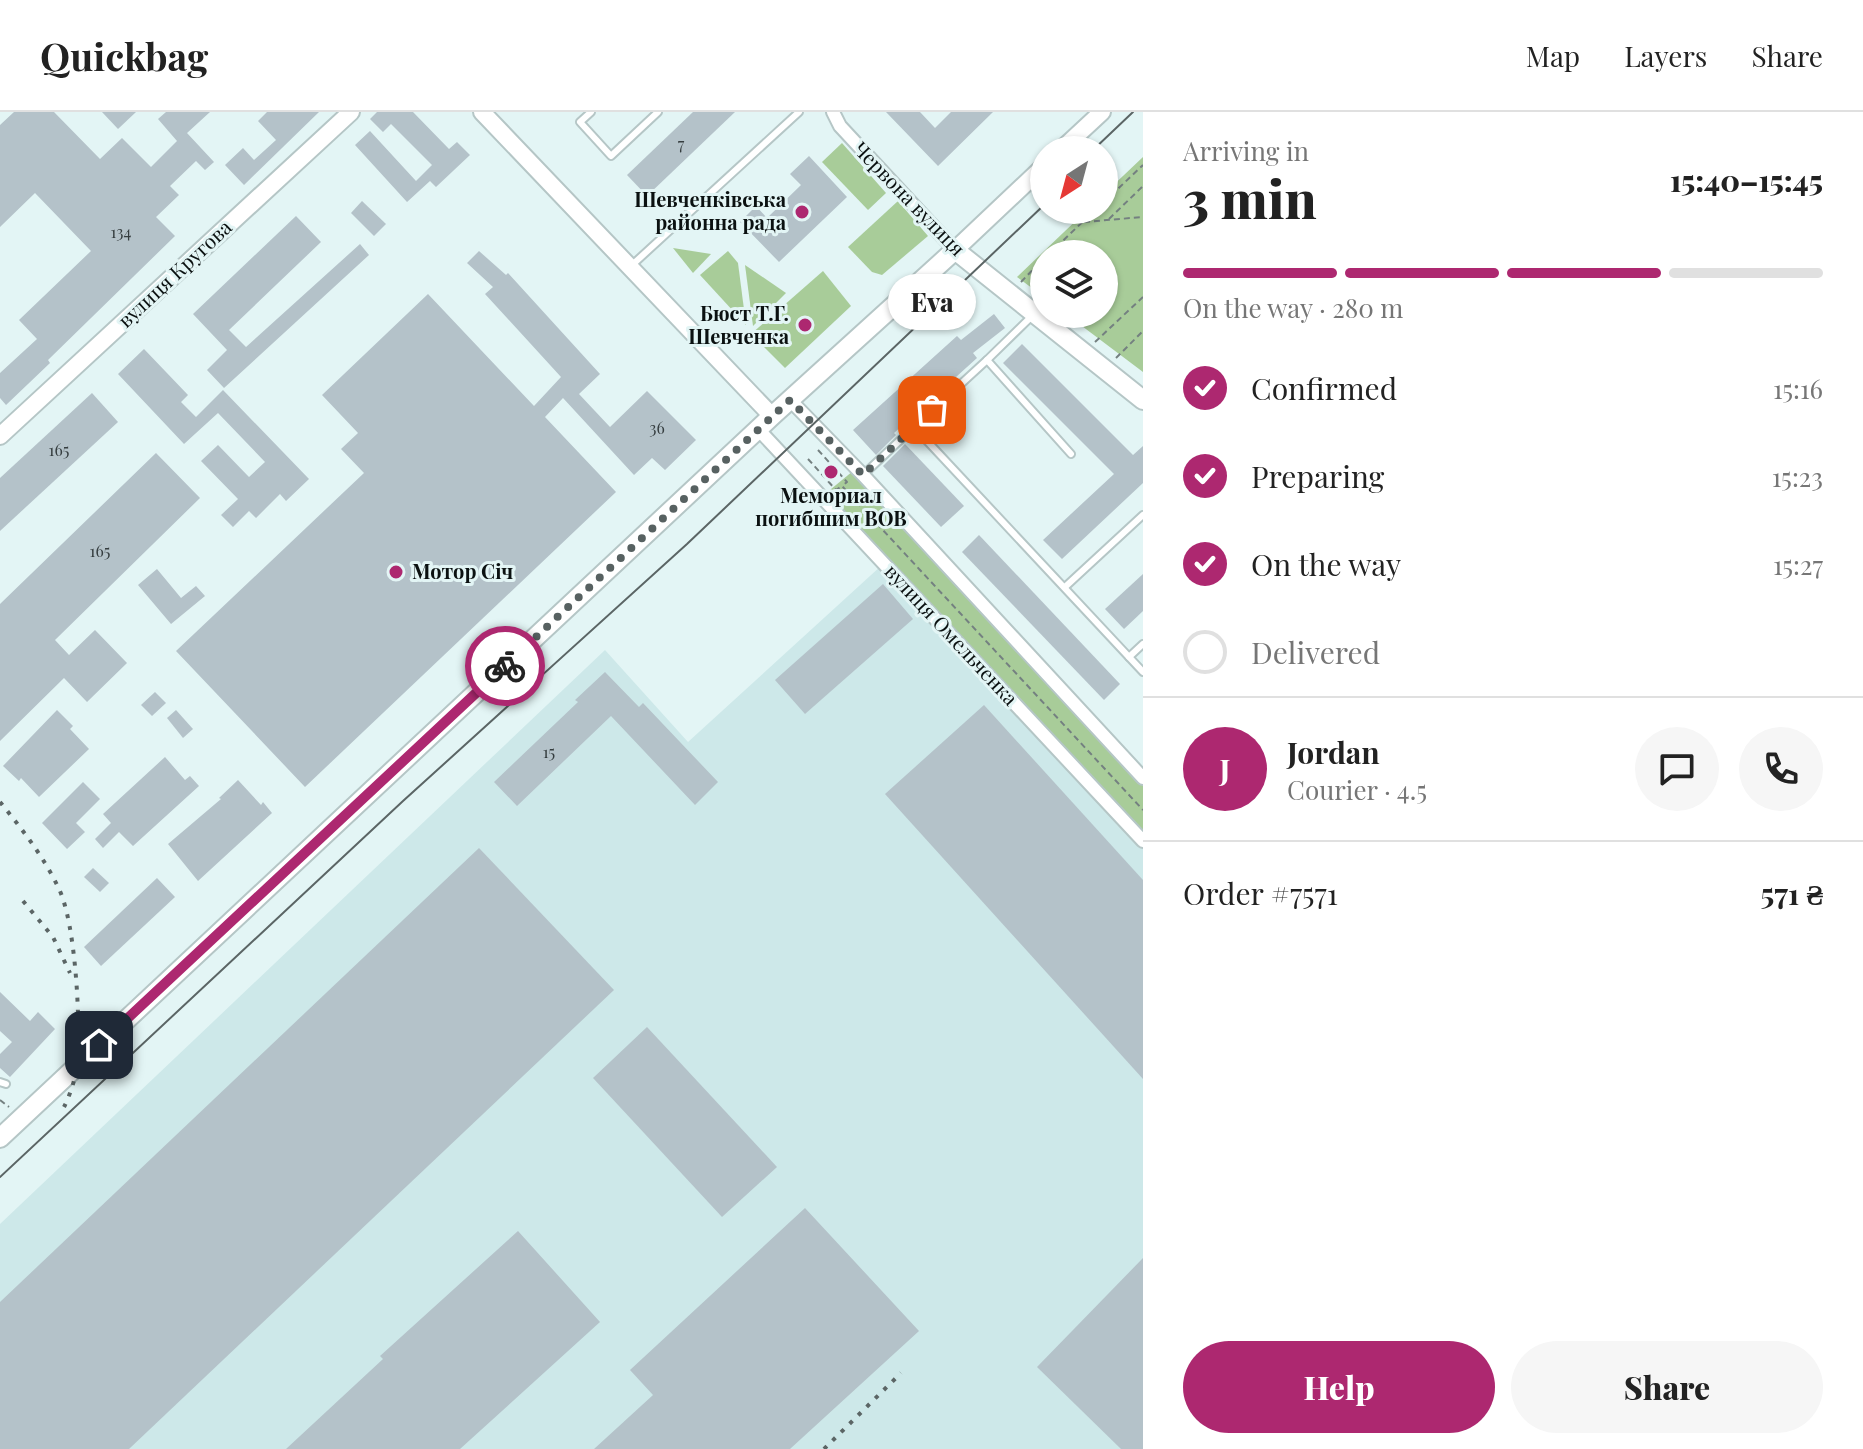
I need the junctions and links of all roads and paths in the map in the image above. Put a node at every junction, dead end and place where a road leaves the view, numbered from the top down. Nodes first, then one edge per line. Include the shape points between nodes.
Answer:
1 (351, 112) edge
2 (482, 112) edge
3 (591, 112) edge
4 (658, 112) edge
5 (799, 112) edge
6 (833, 112) edge
7 (1102, 112) edge
8 (1076, 136) edge
9 (1143, 165) edge
10 (1030, 179) edge
11 (1143, 186) edge
12 (1118, 189) edge
13 (1118, 210) edge
14 (1143, 217) edge
15 (1118, 219) edge
16 (1080, 224) edge
17 (1063, 240) edge
18 (955, 250) junction
19 (629, 267) junction
20 (1030, 271) edge
21 (1020, 281) dead end
22 (1143, 297) edge
23 (1030, 308) edge
24 (1030, 319) edge
25 (1054, 328) edge
26 (1143, 332) edge
27 (1095, 342) dead end
28 (1115, 359) dead end
29 (987, 360) junction
30 (790, 400) junction
31 (1143, 400) edge
32 (772, 416) junction
33 (914, 427) junction
34 (759, 430) junction
35 (0, 436) edge
36 (818, 450) dead end
37 (1071, 454) dead end
38 (808, 459) dead end
39 (863, 475) junction
40 (842, 486) junction
41 (1143, 515) edge
42 (1065, 587) junction
43 (1143, 644) edge
44 (1129, 657) junction
45 (1143, 672) edge
46 (1143, 778) edge
47 (1143, 810) edge
48 (1143, 841) edge
49 (0, 1100) edge
50 (14, 1110) dead end
51 (0, 1138) edge

1 - 35 street, вулиця Кругова
2 - 19 street
3 - 4 lane via 580,122 611,156
5 - 19 lane
6 - 18 street, Червона вулиця via 840,126
7 - 8 street
9 - 12 path
10 - 18 street
11 - 13 path
14 - 15 path
16 - 17 path
18 - 23 main road, Червона вулиця
18 - 30 main road
19 - 32 street
20 - 21 path
22 - 27 path
24 - 29 lane
25 - 31 main road, Червона вулиця
26 - 28 path
29 - 33 lane
29 - 37 lane
30 - 32 main road
30 - 39 street
32 - 34 main road
33 - 39 lane
33 - 42 lane
34 - 48 street, вулиця Омельченка
34 - 51 main road
36 - 40 path via 847,482
38 - 40 path via 836,490
39 - 46 street
40 - 47 path
41 - 42 lane
42 - 44 lane
43 - 44 lane
44 - 45 lane
49 - 50 path

